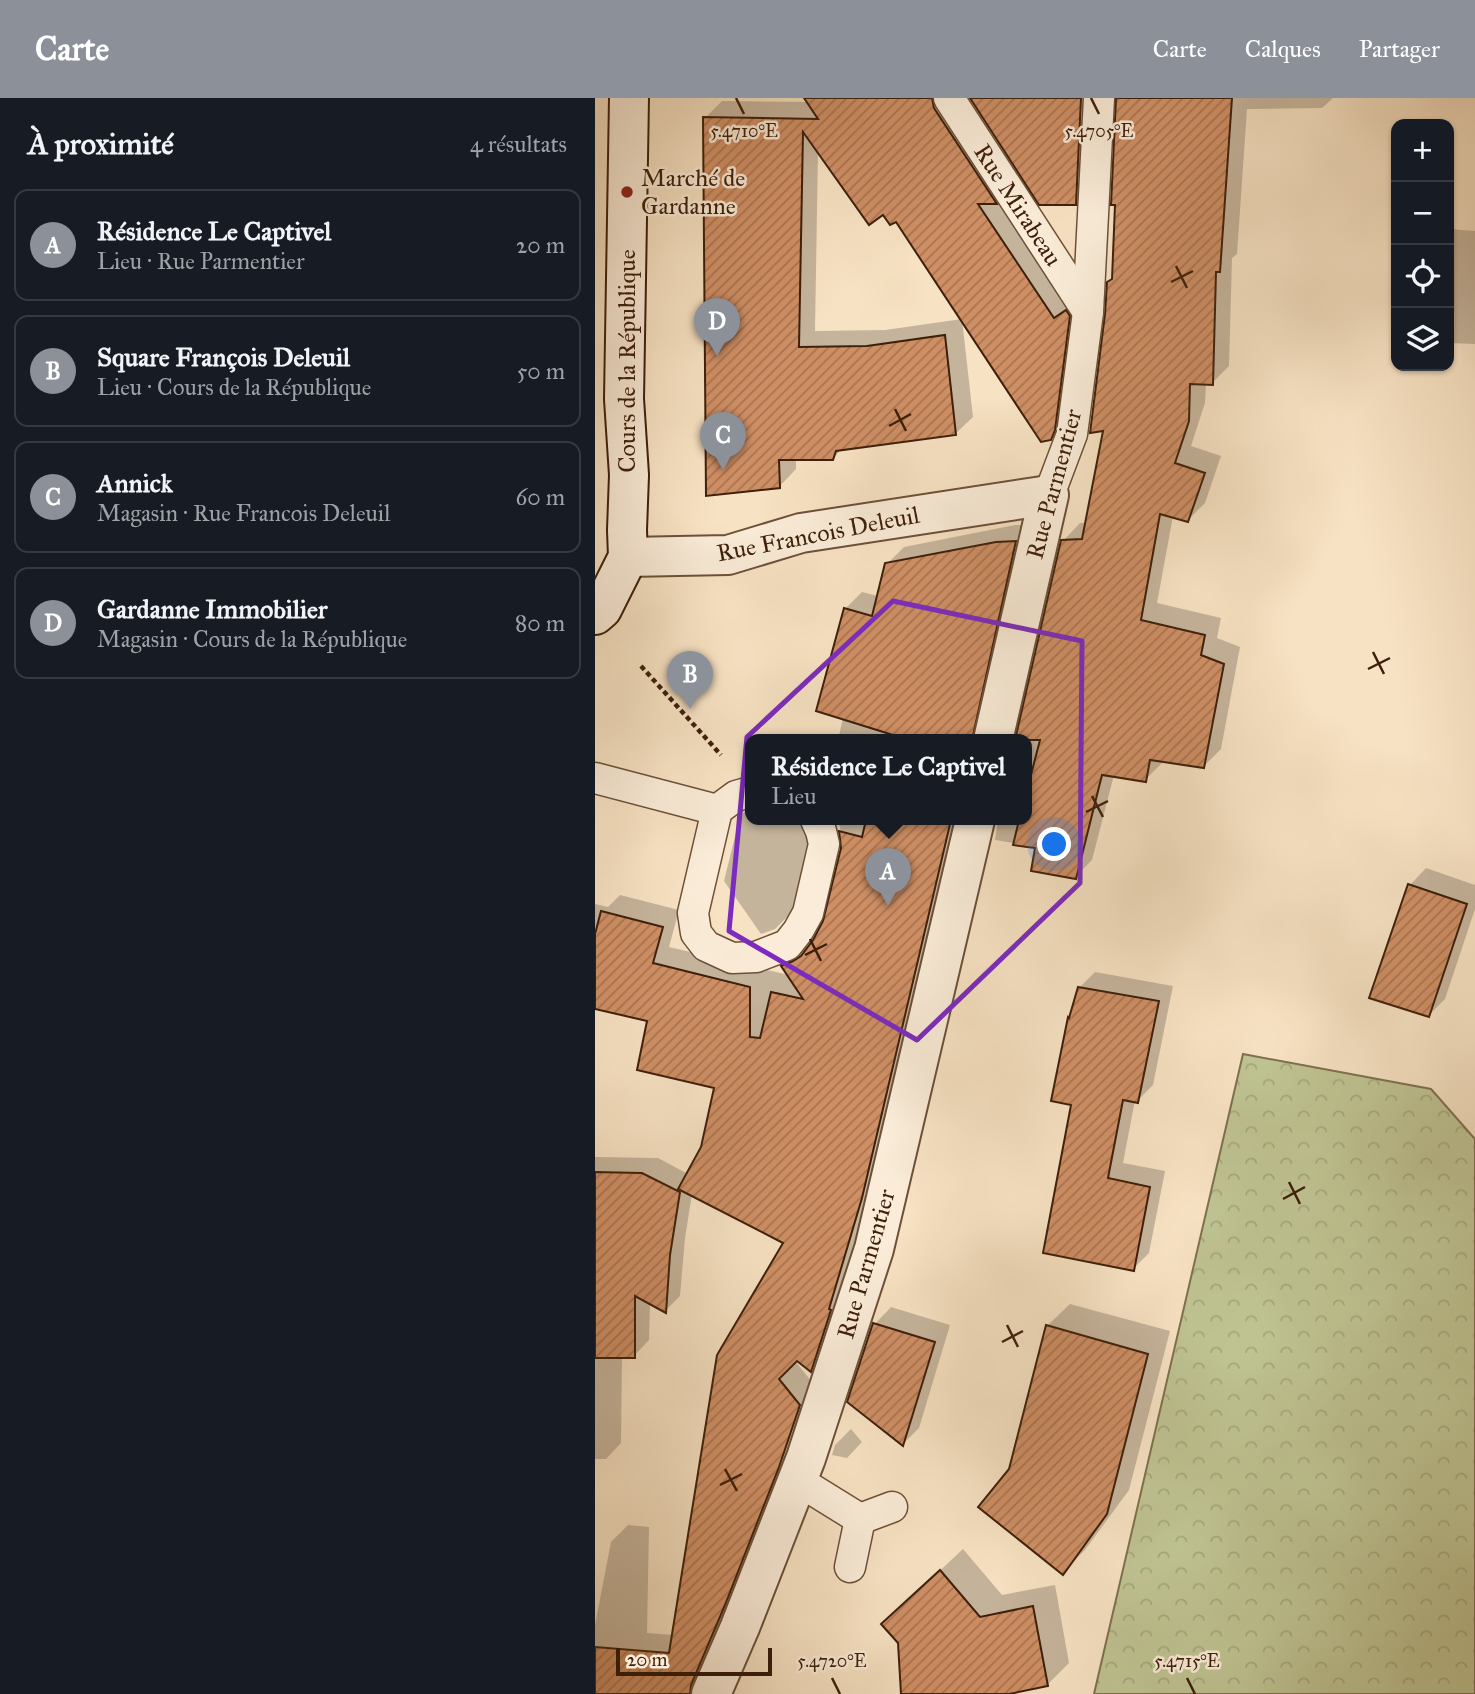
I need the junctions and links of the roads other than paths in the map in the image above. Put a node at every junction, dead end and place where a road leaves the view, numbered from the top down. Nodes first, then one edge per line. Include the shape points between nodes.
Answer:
1 (629, 98) edge
2 (949, 98) edge
3 (1099, 98) edge
4 (1088, 312) junction
5 (609, 399) edge
6 (1049, 495) junction
7 (628, 557) junction
8 (595, 615) edge
9 (994, 734) edge
10 (595, 778) edge
11 (745, 793) edge
12 (717, 810) junction
13 (818, 825) edge
14 (974, 825) edge
15 (797, 1480) junction
16 (892, 1507) dead end
17 (860, 1519) junction
18 (850, 1567) dead end
19 (711, 1694) edge

1 - 5 street, Cours de la République
2 - 4 lane, Rue Mirabeau
3 - 4 lane, Rue Parmentier
4 - 6 lane, Rue Parmentier via 1072,434
5 - 7 street, Cours de la République via 629,475
6 - 7 street, Rue Francois Deleuil via 801,533 728,555
6 - 9 street, Rue Parmentier
7 - 8 street, Cours de la République
10 - 12 lane
11 - 12 lane
12 - 13 lane via 693,913 696,933 706,946 732,958 755,957 787,945 798,932 808,913 824,844
14 - 15 street, Rue Parmentier via 874,1249
15 - 17 lane
15 - 19 street, Rue Parmentier
16 - 17 lane
17 - 18 lane

